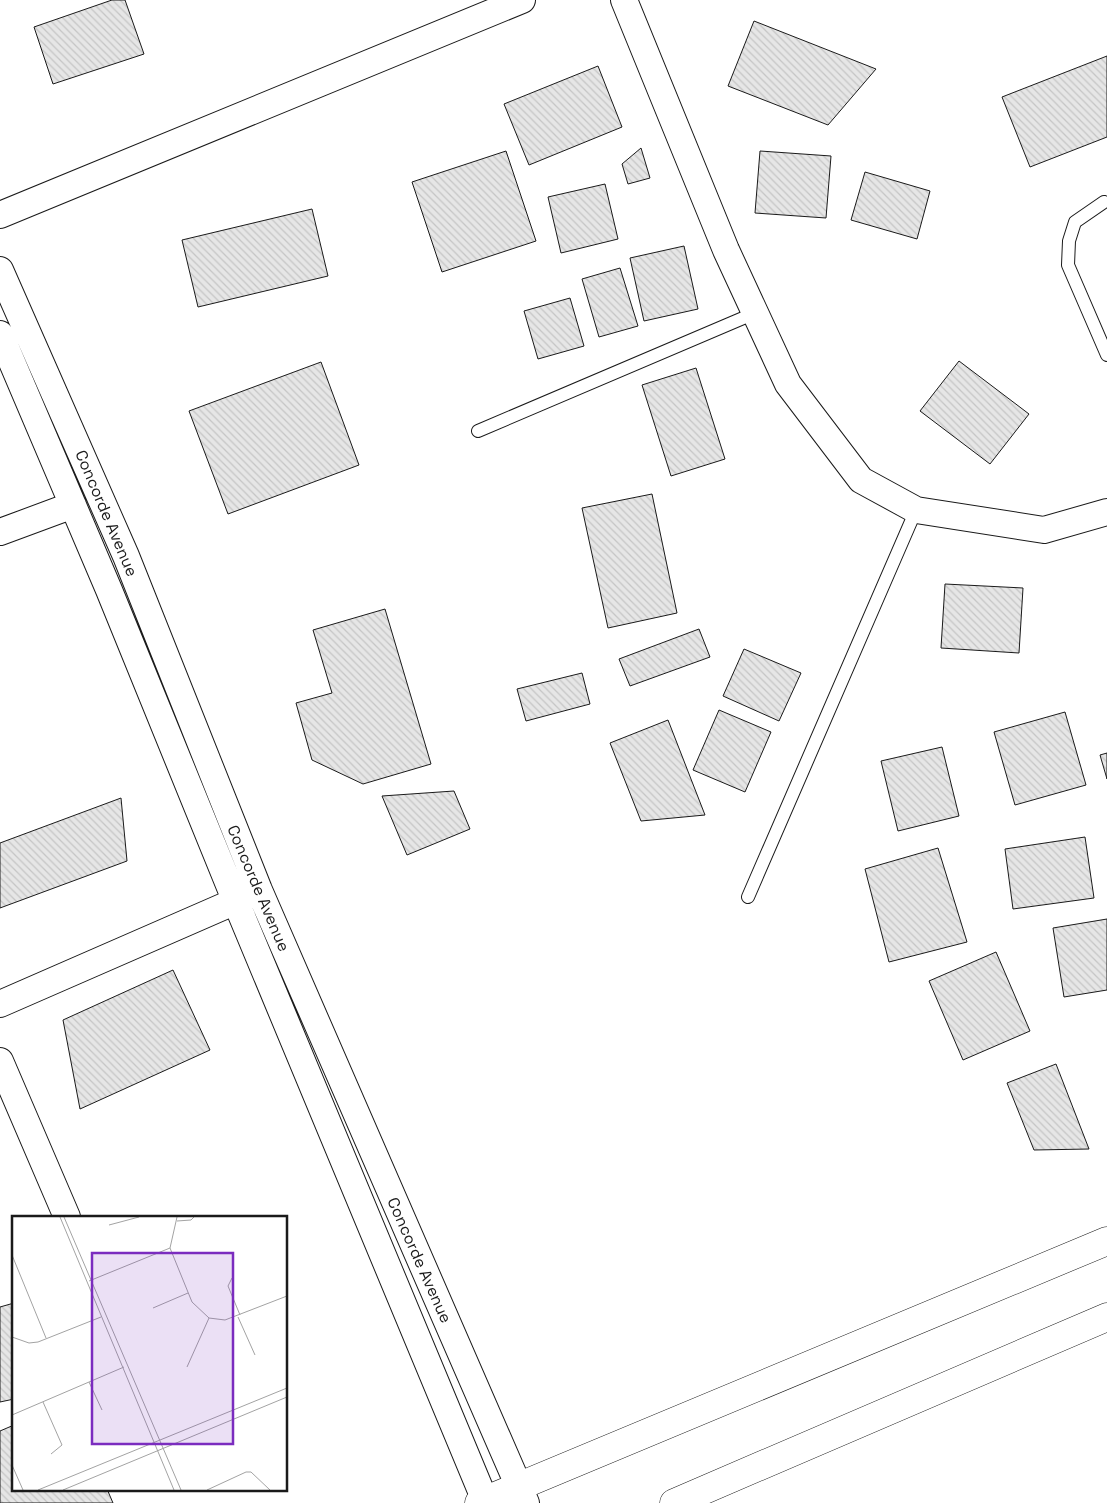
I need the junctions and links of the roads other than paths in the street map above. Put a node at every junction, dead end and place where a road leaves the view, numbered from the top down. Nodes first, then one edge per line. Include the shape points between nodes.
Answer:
1 (522, 0) edge
2 (624, 0) edge
3 (1104, 202) dead end
4 (0, 215) edge
5 (0, 270) edge
6 (755, 313) junction
7 (0, 334) edge
8 (1107, 355) edge
9 (478, 431) dead end
10 (73, 505) junction
11 (916, 510) junction
12 (1107, 512) edge
13 (0, 532) edge
14 (259, 890) junction
15 (748, 897) dead end
16 (236, 902) junction
17 (0, 1004) edge
18 (0, 1061) edge
19 (67, 1216) edge
20 (1107, 1241) edge
21 (1107, 1318) edge
22 (523, 1495) edge
23 (484, 1502) edge
24 (674, 1503) edge

1 - 4 street
2 - 6 street
3 - 8 lane via 1074,222 1068,265
5 - 14 street, Concorde Avenue via 126,556
6 - 9 lane
6 - 11 street via 788,384 861,480
7 - 10 street, Concorde Avenue
10 - 13 street
10 - 16 street, Concorde Avenue
11 - 12 street via 1044,530
11 - 15 lane
14 - 16 street
14 - 22 street, Concorde Avenue
16 - 17 street
16 - 23 street, Concorde Avenue
18 - 19 street
20 - 22 main road
21 - 24 main road
22 - 23 main road

